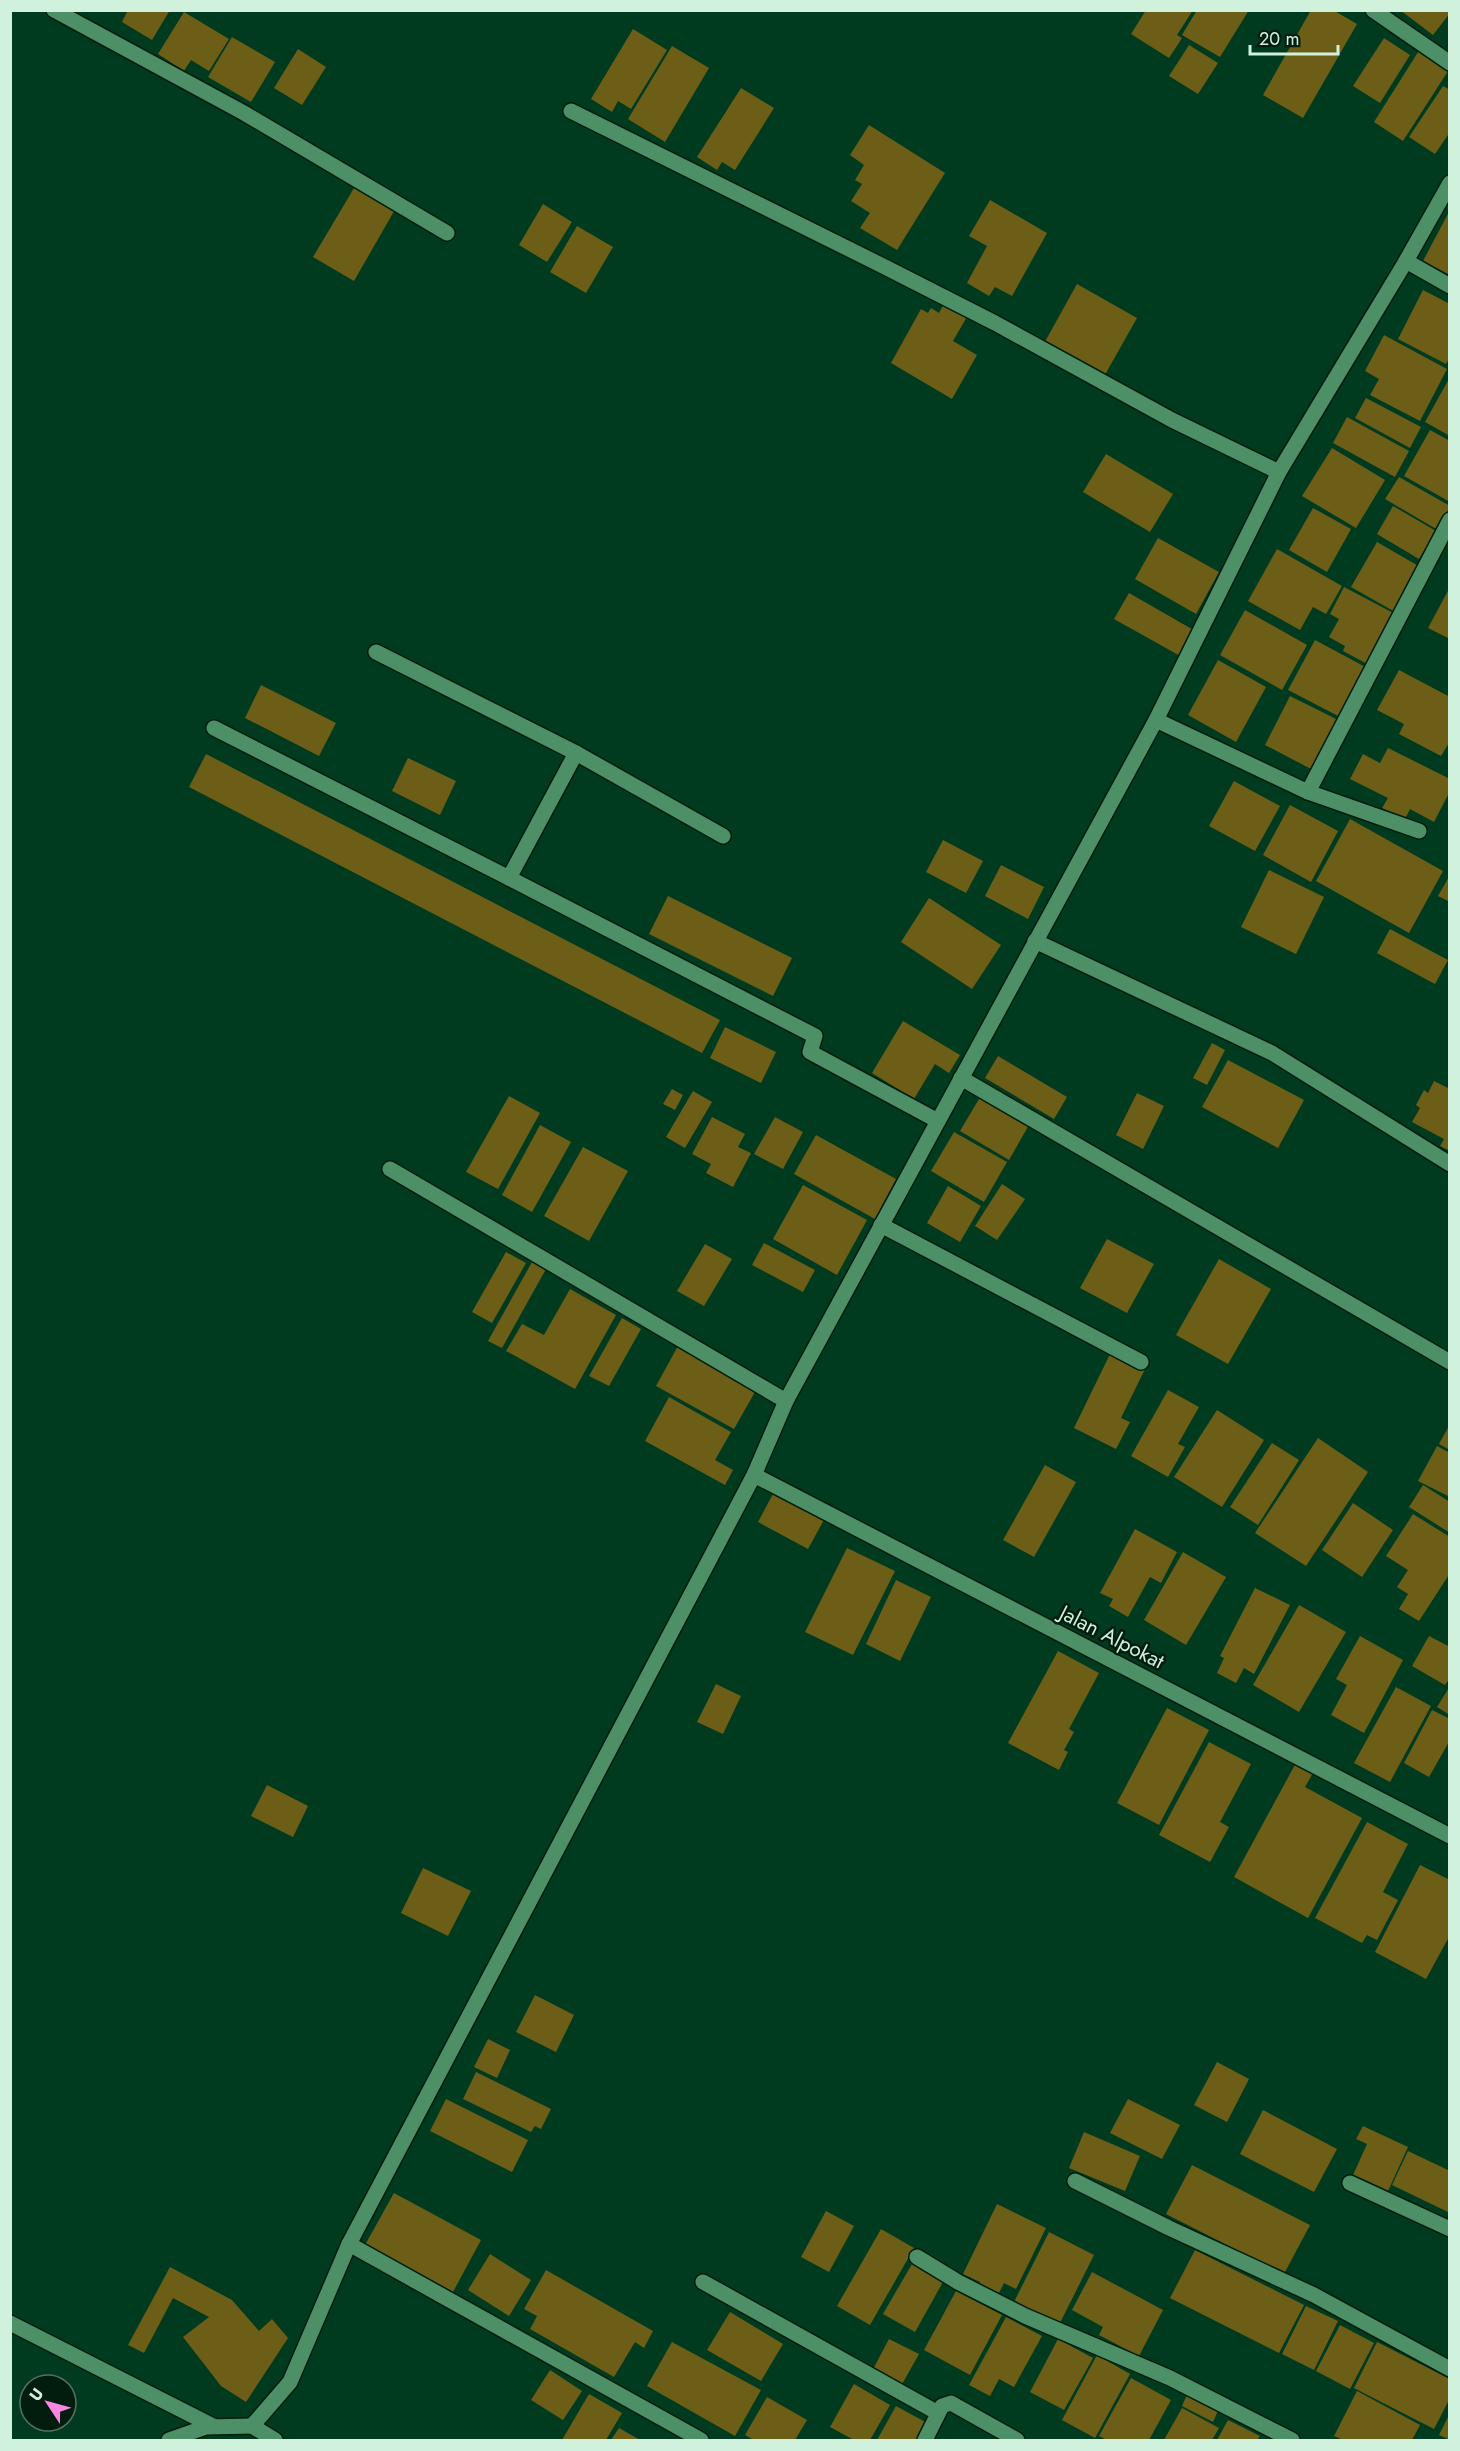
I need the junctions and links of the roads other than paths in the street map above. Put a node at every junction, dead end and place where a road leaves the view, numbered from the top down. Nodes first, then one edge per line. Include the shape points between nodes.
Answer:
1 (54, 10) edge
2 (1373, 10) edge
3 (1449, 63) edge
4 (571, 111) dead end
5 (1449, 183) edge
6 (447, 233) dead end
7 (1406, 261) junction
8 (1449, 286) edge
9 (1279, 472) junction
10 (1449, 520) edge
11 (376, 652) dead end
12 (1156, 720) junction
13 (214, 728) dead end
14 (576, 753) junction
15 (1308, 792) junction
16 (1419, 831) dead end
17 (723, 836) dead end
18 (509, 878) junction
19 (1035, 942) junction
20 (962, 1078) junction
21 (938, 1121) junction
22 (1449, 1164) edge
23 (390, 1168) dead end
24 (881, 1225) junction
25 (1141, 1362) dead end
26 (1449, 1362) edge
27 (786, 1401) junction
28 (754, 1475) junction
29 (1449, 1836) edge
30 (1075, 2181) dead end
31 (1350, 2183) dead end
32 (1449, 2229) edge
33 (349, 2244) junction
34 (917, 2258) dead end
35 (703, 2282) dead end
36 (10, 2323) edge
37 (1449, 2369) edge
38 (938, 2413) junction
39 (213, 2426) junction
40 (252, 2427) junction
41 (169, 2440) edge
42 (275, 2440) edge
43 (701, 2440) edge
44 (925, 2440) edge
45 (1017, 2440) edge
46 (1292, 2440) edge

1 - 6 street via 244,114
2 - 3 street
4 - 9 street via 995,323 1172,420
5 - 7 street
7 - 8 street
7 - 9 street
9 - 12 street
10 - 15 street
11 - 14 street
12 - 15 street
12 - 19 street
13 - 18 street
14 - 17 street
14 - 18 street
15 - 16 street
18 - 21 street via 815,1036 810,1052
19 - 20 street
19 - 22 street via 1272,1053
20 - 21 street
20 - 26 street
21 - 24 street
23 - 27 street
24 - 25 street
24 - 27 street
27 - 28 street
28 - 29 street, Jalan Alpokat
28 - 33 street
30 - 37 street via 1314,2295
31 - 32 street
33 - 40 street via 290,2382
33 - 43 street
34 - 46 street via 1025,2316 1170,2378
35 - 38 street
36 - 39 street
38 - 44 street
38 - 45 street via 942,2406 951,2403
39 - 40 street
39 - 41 street
40 - 42 street

